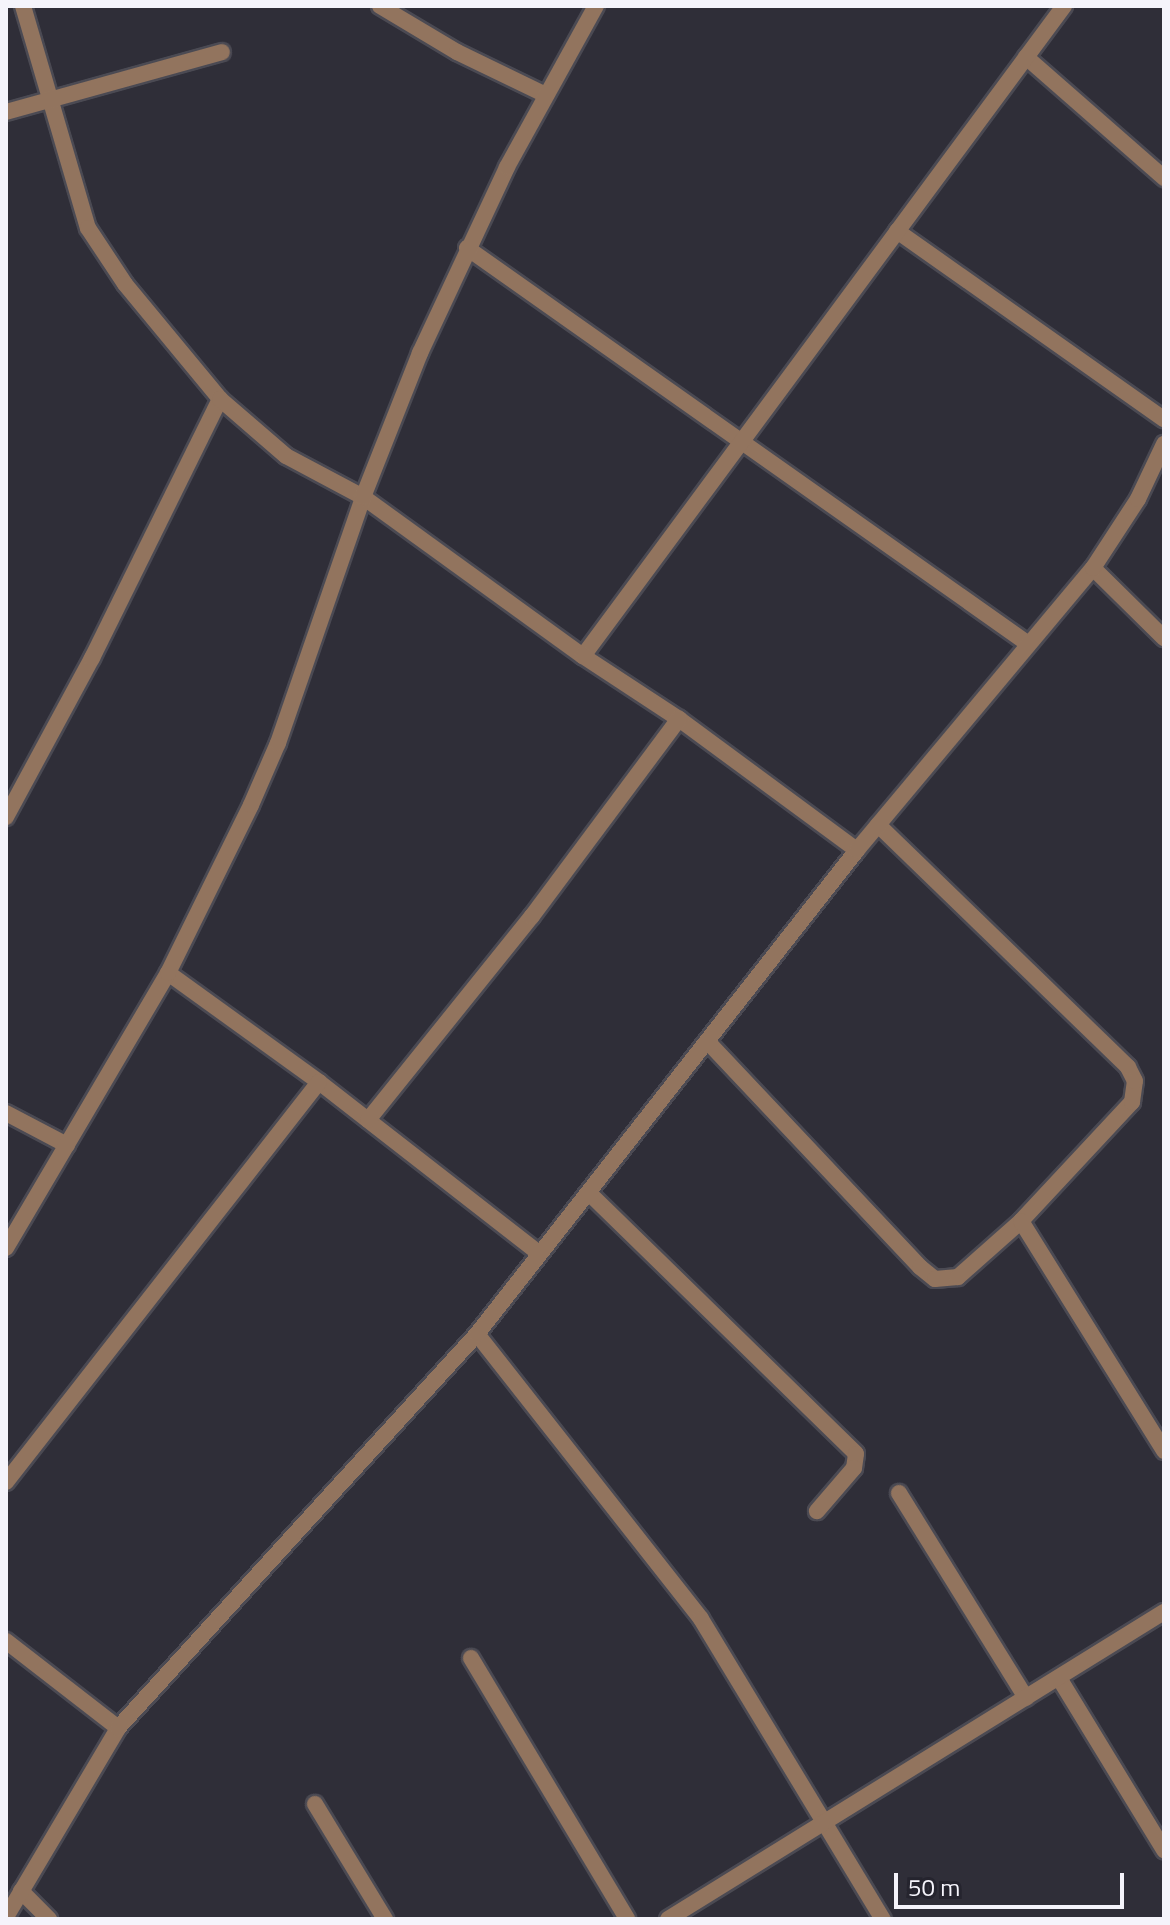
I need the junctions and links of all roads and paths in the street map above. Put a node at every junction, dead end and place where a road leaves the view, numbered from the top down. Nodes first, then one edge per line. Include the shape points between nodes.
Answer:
1 (23, 6) edge
2 (380, 6) edge
3 (596, 6) edge
4 (1064, 6) edge
5 (222, 52) dead end
6 (1026, 57) junction
7 (546, 95) junction
8 (50, 100) junction
9 (6, 112) edge
10 (1164, 178) edge
11 (897, 231) junction
12 (467, 248) junction
13 (220, 399) junction
14 (1164, 419) edge
15 (738, 443) junction
16 (1164, 444) edge
17 (363, 497) junction
18 (1093, 568) junction
19 (1164, 638) edge
20 (1027, 643) junction
21 (583, 656) junction
22 (679, 719) junction
23 (6, 817) edge
24 (878, 825) junction
25 (857, 850) junction
26 (168, 973) junction
27 (707, 1041) junction
28 (319, 1082) junction
29 (12, 1116) edge
30 (368, 1120) junction
31 (67, 1145) junction
32 (589, 1193) junction
33 (1021, 1221) junction
34 (6, 1248) edge
35 (539, 1253) junction
36 (477, 1334) junction
37 (1164, 1451) edge
38 (6, 1482) edge
39 (899, 1493) dead end
40 (817, 1511) dead end
41 (1164, 1612) edge
42 (6, 1641) edge
43 (471, 1658) dead end
44 (1059, 1678) junction
45 (1026, 1698) junction
46 (118, 1728) junction
47 (315, 1804) dead end
48 (824, 1824) junction
49 (1164, 1850) edge
50 (21, 1891) junction
51 (6, 1917) edge
52 (49, 1919) edge
53 (385, 1919) edge
54 (627, 1919) edge
55 (668, 1919) edge
56 (883, 1919) edge

1 - 8 street
2 - 7 street via 457,52
3 - 7 street
4 - 6 street
5 - 8 street
6 - 10 street
6 - 11 street
7 - 12 street
8 - 9 street
8 - 13 street via 77,199 101,251
11 - 14 street
11 - 15 street
12 - 15 street
12 - 17 street
13 - 17 street via 286,456
13 - 23 street via 92,658
15 - 20 street
15 - 21 street
16 - 18 street via 1138,499
17 - 21 street
17 - 26 street via 278,743
18 - 19 street
18 - 20 street
20 - 24 street
21 - 22 street
22 - 25 street
22 - 30 street via 532,916
24 - 25 street
24 - 33 street via 1128,1067 1135,1081 1132,1102
25 - 27 street
26 - 28 street
26 - 31 street
27 - 32 street
27 - 33 street via 935,1279 958,1277
28 - 30 street
28 - 38 street
29 - 31 street
30 - 35 street
31 - 34 street
32 - 35 street
32 - 40 street via 856,1454 854,1468
33 - 37 street
35 - 36 street
36 - 46 street
36 - 48 street via 701,1619
39 - 45 street
41 - 44 street
42 - 46 street
43 - 54 street
44 - 45 street
44 - 49 street
45 - 48 street
46 - 50 street
47 - 53 street
48 - 55 street
48 - 56 street
50 - 51 street
50 - 52 street

